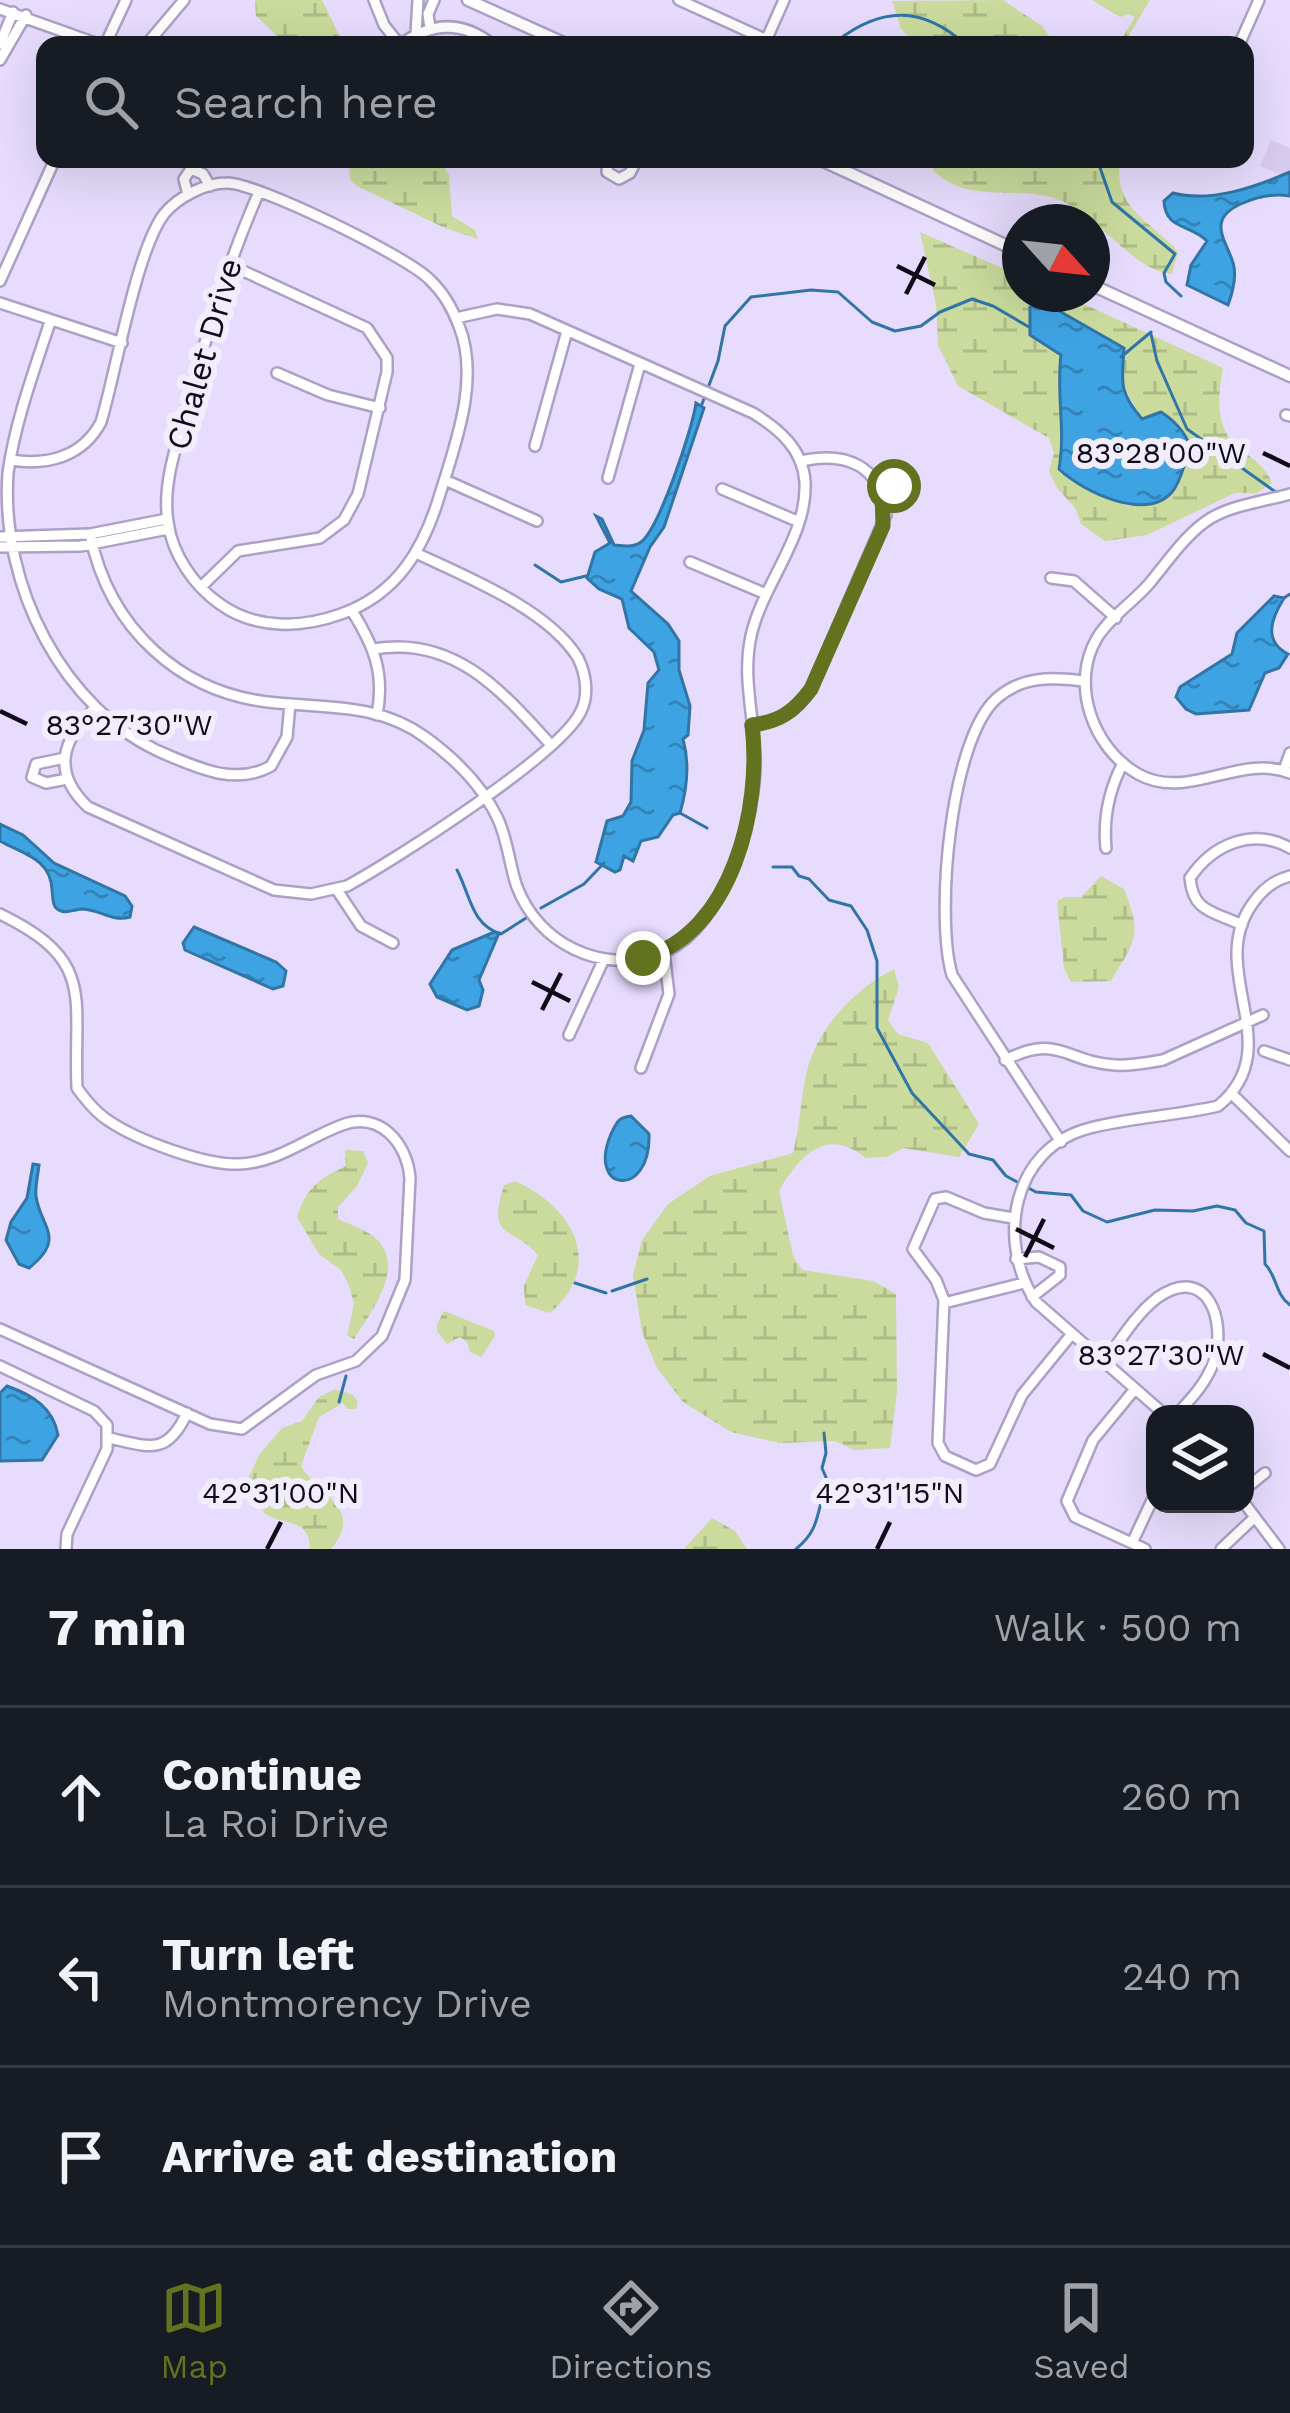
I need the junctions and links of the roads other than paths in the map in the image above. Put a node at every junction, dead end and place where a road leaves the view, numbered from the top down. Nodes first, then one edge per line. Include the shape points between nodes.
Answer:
1 (126, 0) edge
2 (184, 0) edge
3 (374, 0) edge
4 (418, 0) edge
5 (434, 0) edge
6 (468, 0) edge
7 (679, 0) edge
8 (784, 0) edge
9 (1259, 0) edge
10 (0, 9) edge
11 (13, 12) junction
12 (26, 16) junction
13 (430, 28) junction
14 (416, 33) junction
15 (84, 36) edge
16 (110, 36) edge
17 (154, 36) edge
18 (393, 36) edge
19 (412, 36) edge
20 (478, 36) edge
21 (548, 36) edge
22 (753, 36) edge
23 (768, 36) edge
24 (1243, 36) edge
25 (0, 44) edge
26 (0, 60) edge
27 (51, 168) edge
28 (607, 168) edge
29 (632, 168) edge
30 (838, 168) edge
31 (210, 186) junction
32 (260, 192) junction
33 (192, 193) junction
34 (1002, 244) edge
35 (228, 264) junction
36 (0, 281) edge
37 (1110, 293) edge
38 (0, 303) edge
39 (456, 318) junction
40 (50, 322) junction
41 (567, 331) junction
42 (122, 343) junction
43 (640, 364) junction
44 (277, 373) dead end
45 (1290, 376) edge
46 (380, 408) junction
47 (535, 446) dead end
48 (11, 460) junction
49 (801, 461) junction
50 (608, 478) dead end
51 (445, 480) junction
52 (894, 486) dead end
53 (722, 489) dead end
54 (882, 491) junction
55 (1290, 494) edge
56 (537, 521) dead end
57 (797, 521) junction
58 (168, 524) junction
59 (91, 539) junction
60 (5, 542) edge
61 (418, 554) junction
62 (690, 562) dead end
63 (1051, 578) dead end
64 (201, 587) junction
65 (766, 594) junction
66 (352, 610) junction
67 (1116, 618) junction
68 (374, 649) junction
69 (1083, 681) junction
70 (290, 704) junction
71 (96, 707) junction
72 (377, 715) junction
73 (752, 725) junction
74 (551, 745) junction
75 (1290, 753) edge
76 (65, 758) junction
77 (1123, 763) junction
78 (1287, 772) edge
79 (67, 779) junction
80 (484, 796) junction
81 (1106, 848) dead end
82 (1290, 848) edge
83 (1290, 876) edge
84 (338, 890) junction
85 (0, 914) edge
86 (1242, 925) junction
87 (393, 943) dead end
88 (664, 953) junction
89 (603, 961) junction
90 (569, 1035) dead end
91 (1005, 1060) junction
92 (1290, 1060) edge
93 (641, 1068) dead end
94 (1235, 1097) junction
95 (1061, 1142) junction
96 (1290, 1150) edge
97 (1013, 1218) junction
98 (1016, 1259) junction
99 (1024, 1283) junction
100 (1032, 1297) junction
101 (944, 1303) junction
102 (0, 1329) edge
103 (1071, 1335) junction
104 (1103, 1363) junction
105 (0, 1366) edge
106 (1135, 1389) junction
107 (1154, 1405) edge
108 (1185, 1405) edge
109 (187, 1413) junction
110 (110, 1438) junction
111 (1265, 1473) dead end
112 (1254, 1482) edge
113 (1146, 1513) edge
114 (1252, 1513) edge
115 (1255, 1517) junction
116 (1132, 1544) junction
117 (66, 1549) edge
118 (1144, 1549) edge
119 (1221, 1549) edge
120 (1279, 1549) edge

1 - 16 street
2 - 17 street
3 - 18 street
4 - 14 street
5 - 13 street
6 - 21 main road
7 - 22 street
8 - 23 street
9 - 24 street
10 - 11 street
11 - 12 street
11 - 25 street
12 - 15 street
12 - 26 street
13 - 14 street
13 - 20 street
14 - 19 street
27 - 36 street
28 - 29 street via 619,179
30 - 34 main road
31 - 32 street
31 - 33 street
31 - 33 street via 191,169 184,179
32 - 35 street, Chalet Drive
32 - 39 street via 409,262
33 - 42 street via 168,209 151,236
35 - 46 street via 352,320 378,341 387,358
35 - 58 street, Chalet Drive via 174,457
37 - 45 main road
38 - 40 street
39 - 41 street via 511,310
39 - 51 street via 466,387
40 - 42 street
40 - 48 street
41 - 43 street
41 - 47 street
42 - 48 street via 101,422 85,445 56,460
43 - 49 street via 753,413
43 - 50 street
44 - 46 street
46 - 64 street via 358,494 339,526 306,543 238,551
48 - 60 street
49 - 54 street via 853,460
49 - 57 street
51 - 56 street
51 - 61 street
52 - 54 street
53 - 57 street
54 - 73 street via 883,526 811,689 782,718
55 - 67 street via 1208,520
57 - 65 street
58 - 59 street
58 - 64 street
59 - 60 street
59 - 70 street via 108,592 157,654 226,694
60 - 71 street via 42,638
61 - 66 street
61 - 74 street via 507,598 580,661 585,700
62 - 65 street
63 - 67 street via 1073,581
64 - 66 street via 233,613 268,623 322,621
65 - 73 street via 746,669
66 - 68 street
67 - 69 street via 1098,635
68 - 72 street via 382,688
68 - 74 street via 409,645 448,656 496,688
69 - 77 street via 1090,716
69 - 91 street via 1035,679 995,699 972,736 950,832 948,960
70 - 71 street via 282,752 244,776 158,751
70 - 72 street
71 - 76 street
72 - 80 street via 447,754
73 - 88 street via 752,807 737,855 697,929
74 - 80 street
75 - 78 street
76 - 79 street
76 - 79 street via 36,764 32,777
77 - 78 street via 1165,782 1255,766
77 - 81 street via 1105,818
79 - 84 street via 88,807 274,890
80 - 84 street
80 - 89 street via 527,906 564,944
82 - 86 street via 1249,836 1190,878 1197,903
83 - 86 street via 1263,890
84 - 87 street via 361,926
85 - 109 street via 51,945 76,984 77,1088 108,1121 190,1155 239,1164 365,1122 398,1139 409,1161 405,1280 372,1347 242,1429
86 - 91 street via 1244,968 1264,1020 1147,1063 1101,1063 1048,1047
88 - 89 street
88 - 93 street via 669,994
89 - 90 street
91 - 95 street
92 - 94 street via 1264,1045
94 - 95 street via 1181,1115 1087,1128
94 - 96 street
95 - 97 street via 1027,1178
97 - 98 street
97 - 101 street via 935,1199 913,1249
98 - 99 street
98 - 100 street via 1039,1257 1060,1267
99 - 100 street
99 - 101 street
100 - 103 street
101 - 103 street via 939,1450 976,1470 990,1464 1022,1395
102 - 109 street
103 - 104 street
104 - 106 street
104 - 108 street via 1159,1297 1181,1290 1208,1295 1217,1323 1214,1363
105 - 110 street via 94,1411
106 - 107 street
106 - 116 street via 1093,1440 1067,1502 1075,1516
109 - 110 street via 166,1444
110 - 117 street
111 - 112 street
113 - 116 street
114 - 115 street
115 - 119 street
115 - 120 street
116 - 118 street

